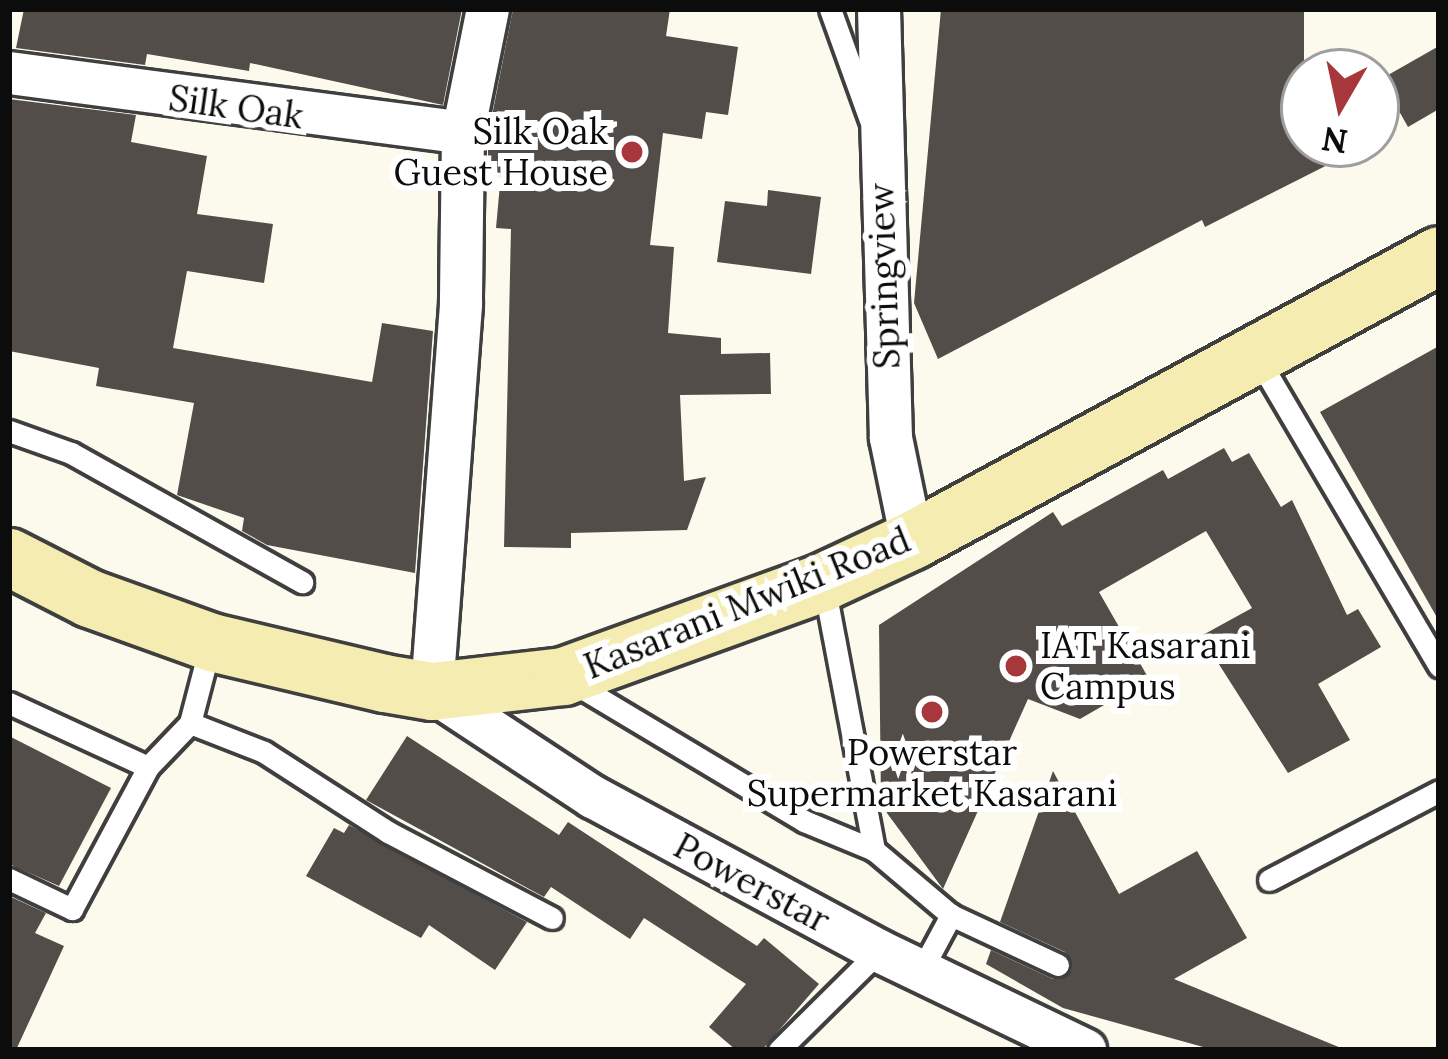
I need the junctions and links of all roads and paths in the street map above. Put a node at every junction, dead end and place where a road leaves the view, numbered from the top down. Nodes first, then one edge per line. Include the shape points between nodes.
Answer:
1 (488, 9) edge
2 (830, 9) edge
3 (879, 9) edge
4 (9, 73) edge
5 (463, 133) junction
6 (879, 143) junction
7 (1439, 255) edge
8 (1256, 355) junction
9 (9, 431) edge
10 (912, 540) junction
11 (9, 557) edge
12 (824, 581) junction
13 (302, 582) dead end
14 (211, 642) junction
15 (1439, 667) edge
16 (563, 676) junction
17 (432, 692) junction
18 (9, 703) edge
19 (190, 723) junction
20 (148, 767) junction
21 (1439, 791) edge
22 (874, 850) junction
23 (9, 879) edge
24 (1269, 880) dead end
25 (951, 915) junction
26 (551, 918) dead end
27 (879, 951) junction
28 (1058, 965) dead end
29 (921, 970) junction
30 (779, 1050) edge
31 (1085, 1050) edge

1 - 5 street
2 - 6 lane
3 - 6 street, Springview
4 - 5 street, Silk Oak
5 - 17 street via 460,305
6 - 10 street, Springview via 892,464
7 - 8 main road, Kasarani Mwiki Road
8 - 10 main road, Kasarani Mwiki Road
8 - 15 lane
9 - 13 lane via 71,453
10 - 12 main road, Kasarani Mwiki Road
11 - 14 main road, Kasarani Mwiki Road via 89,598
12 - 16 main road, Kasarani Mwiki Road
12 - 22 lane
14 - 17 main road, Kasarani Mwiki Road
14 - 19 lane
16 - 17 main road, Kasarani Mwiki Road
16 - 22 lane via 804,820
17 - 27 street, Powerstar via 592,797
18 - 20 lane
19 - 20 lane
19 - 26 lane via 264,752 388,832
20 - 23 lane via 72,909
21 - 24 lane
22 - 25 lane
25 - 28 lane
25 - 29 lane
27 - 29 street, Powerstar
27 - 30 lane
29 - 31 street, Powerstar

